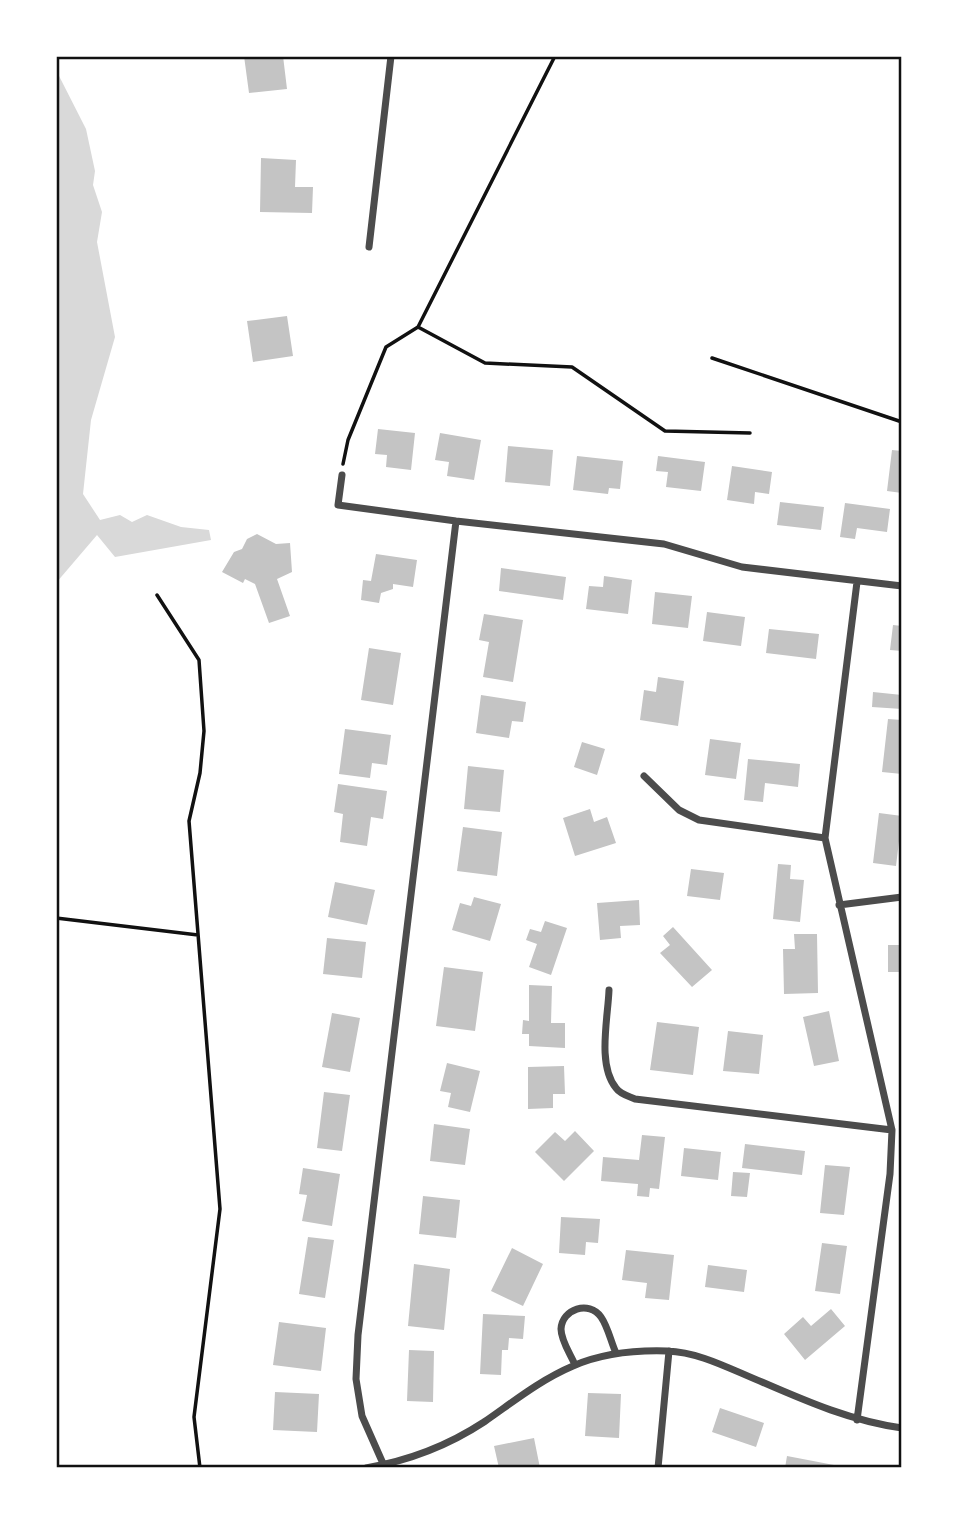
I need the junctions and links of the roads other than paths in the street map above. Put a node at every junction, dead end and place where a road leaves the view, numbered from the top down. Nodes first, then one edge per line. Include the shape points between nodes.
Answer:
1 (391, 56) edge
2 (369, 247) dead end
3 (342, 475) road end
4 (456, 522) junction
5 (857, 582) junction
6 (902, 586) edge
7 (644, 776) dead end
8 (825, 838) junction
9 (902, 897) edge
10 (839, 905) junction
11 (609, 990) dead end
12 (891, 1130) junction
13 (669, 1351) junction
14 (616, 1353) junction
15 (575, 1365) junction
16 (856, 1420) junction
17 (902, 1428) edge
18 (384, 1466) edge
19 (366, 1468) edge
20 (658, 1468) edge

1 - 2 street
3 - 4 street via 338,505
4 - 5 street via 664,544 742,567
4 - 18 street via 358,1335 356,1379 362,1416
5 - 6 street
5 - 8 street
7 - 8 street via 679,810 699,820
8 - 10 street
9 - 10 street
10 - 12 street
11 - 12 street via 606,1060 618,1091 635,1099
12 - 16 street via 890,1174
13 - 14 street
13 - 16 street via 708,1360
13 - 20 street
14 - 15 street
14 - 15 street via 600,1316 577,1309 561,1327
15 - 18 street via 541,1381 461,1434
16 - 17 street
18 - 19 street

